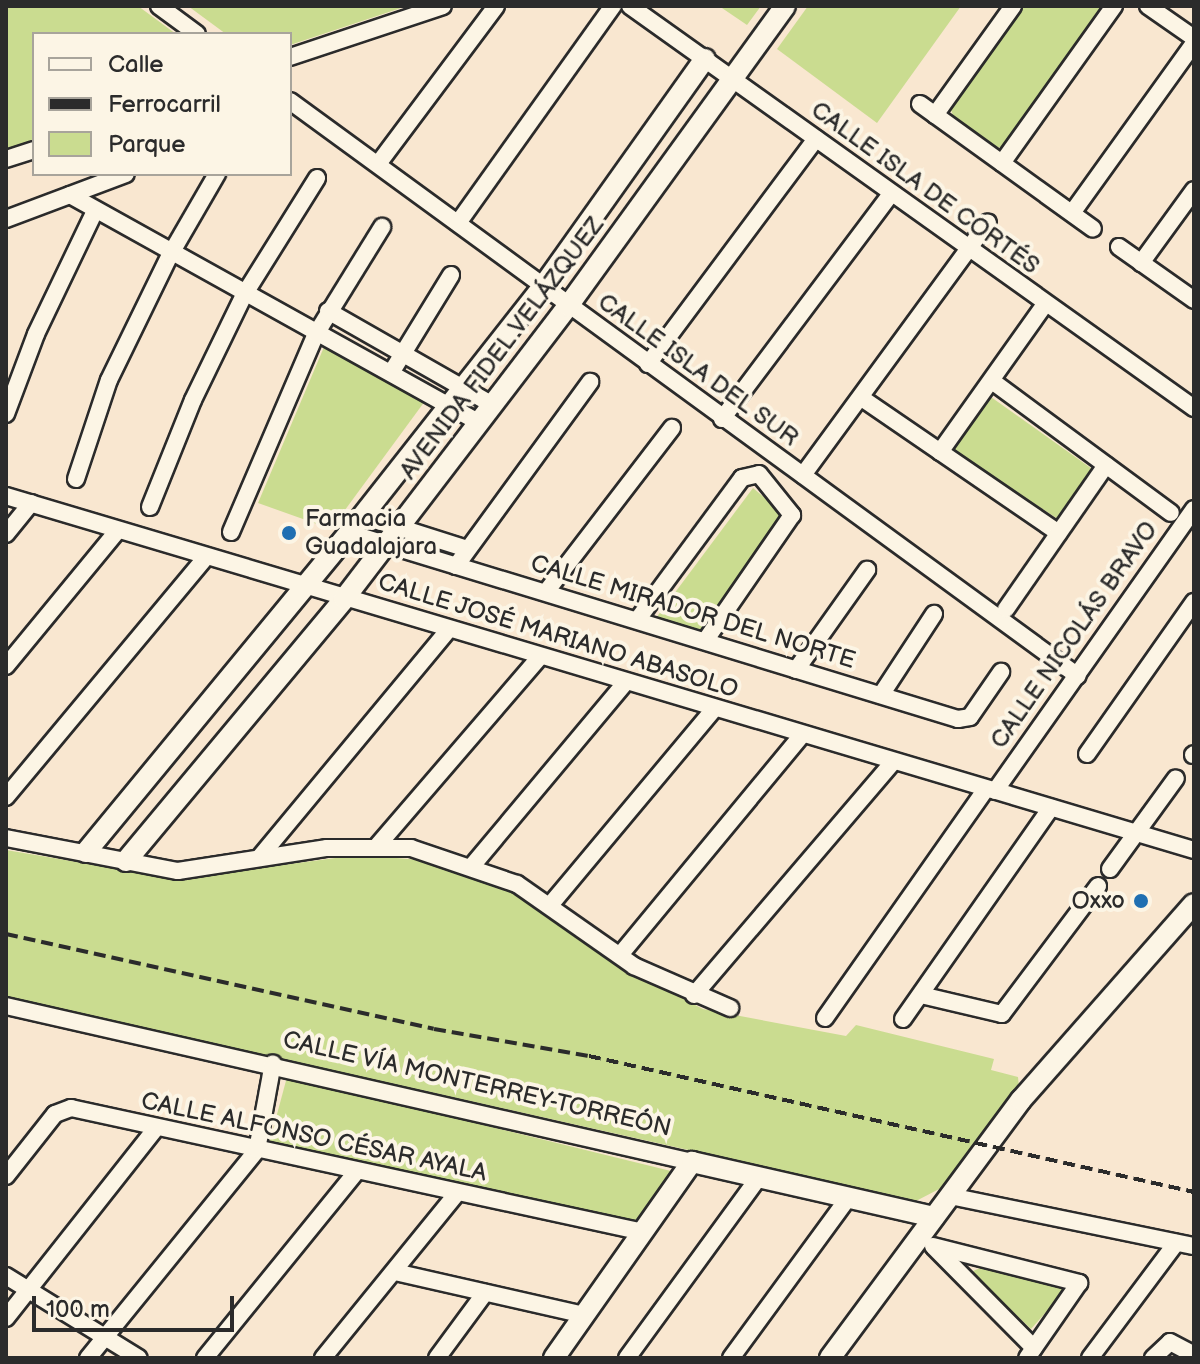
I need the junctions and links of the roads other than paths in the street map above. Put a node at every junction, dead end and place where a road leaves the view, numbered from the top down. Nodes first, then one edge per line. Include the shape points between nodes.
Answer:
1 (159, 6) edge
2 (443, 6) edge
3 (496, 6) edge
4 (613, 6) edge
5 (630, 6) edge
6 (785, 6) edge
7 (1013, 6) edge
8 (1114, 6) edge
9 (1148, 6) edge
10 (194, 32) edge
11 (1194, 40) edge
12 (292, 56) edge
13 (705, 59) junction
14 (733, 80) junction
15 (292, 102) edge
16 (920, 104) dead end
17 (935, 115) junction
18 (816, 139) junction
19 (32, 151) edge
20 (6, 159) edge
21 (1002, 163) junction
22 (378, 164) junction
23 (121, 176) edge
24 (216, 176) edge
25 (317, 178) dead end
26 (1194, 190) edge
27 (891, 194) junction
28 (70, 195) junction
29 (95, 211) junction
30 (1072, 213) junction
31 (6, 219) edge
32 (988, 222) dead end
33 (458, 223) junction
34 (382, 227) dead end
35 (1093, 229) dead end
36 (1119, 247) dead end
37 (968, 249) junction
38 (170, 255) junction
39 (1141, 263) junction
40 (451, 275) dead end
41 (542, 288) junction
42 (244, 295) junction
43 (1194, 300) edge
44 (1045, 304) junction
45 (568, 306) junction
46 (328, 311) junction
47 (316, 334) junction
48 (403, 353) junction
49 (648, 364) junction
50 (391, 373) junction
51 (992, 381) junction
52 (590, 382) dead end
53 (463, 385) junction
54 (863, 399) junction
55 (450, 403) junction
56 (493, 405) junction
57 (1194, 408) edge
58 (6, 414) edge
59 (722, 419) junction
60 (479, 423) junction
61 (672, 428) dead end
62 (940, 452) junction
63 (1106, 465) junction
64 (803, 475) junction
65 (76, 479) dead end
66 (6, 496) edge
67 (31, 503) junction
68 (150, 507) dead end
69 (1194, 509) edge
70 (1171, 513) dead end
71 (363, 516) junction
72 (398, 528) junction
73 (118, 530) junction
74 (231, 532) dead end
75 (349, 533) junction
76 (1059, 533) junction
77 (6, 534) edge
78 (385, 546) junction
79 (467, 549) junction
80 (205, 558) junction
81 (456, 566) junction
82 (867, 570) dead end
83 (305, 587) junction
84 (546, 592) junction
85 (344, 599) junction
86 (1194, 602) edge
87 (1006, 609) dead end
88 (934, 614) dead end
89 (638, 619) junction
90 (448, 630) junction
91 (705, 641) junction
92 (539, 658) junction
93 (6, 666) edge
94 (796, 670) junction
95 (1001, 672) dead end
96 (1078, 676) junction
97 (625, 683) junction
98 (881, 695) junction
99 (714, 709) junction
100 (801, 736) junction
101 (1087, 754) dead end
102 (892, 763) junction
103 (1176, 778) dead end
104 (990, 790) junction
105 (6, 797) edge
106 (1051, 808) junction
107 (1137, 834) junction
108 (6, 838) edge
109 (378, 845) junction
110 (1194, 850) edge
111 (86, 852) junction
112 (259, 858) junction
113 (126, 861) junction
114 (472, 866) junction
115 (1110, 869) dead end
116 (1098, 886) dead end
117 (551, 904) junction
118 (1194, 904) edge
119 (620, 955) junction
120 (694, 995) junction
121 (921, 995) junction
122 (6, 1006) edge
123 (730, 1008) dead end
124 (825, 1018) dead end
125 (903, 1019) dead end
126 (273, 1063) junction
127 (156, 1128) junction
128 (257, 1150) junction
129 (692, 1162) junction
130 (357, 1171) junction
131 (6, 1176) edge
132 (759, 1177) junction
133 (457, 1193) junction
134 (950, 1196) junction
135 (846, 1201) junction
136 (934, 1217) junction
137 (643, 1232) junction
138 (927, 1241) junction
139 (1176, 1243) junction
140 (1194, 1246) edge
141 (395, 1272) junction
142 (6, 1276) edge
143 (28, 1289) junction
144 (485, 1293) junction
145 (584, 1315) junction
146 (6, 1318) edge
147 (105, 1338) junction
148 (1030, 1353) edge
149 (1194, 1355) edge
150 (88, 1358) edge
151 (139, 1358) edge
152 (205, 1358) edge
153 (323, 1358) edge
154 (437, 1358) edge
155 (554, 1358) edge
156 (627, 1358) edge
157 (731, 1358) edge
158 (830, 1358) edge
159 (1090, 1358) edge
160 (1153, 1358) edge

1 - 10 street
2 - 12 street
3 - 22 street
4 - 33 street
5 - 13 street, CALLE ISLA DE CORTÉS
6 - 14 street, AVENIDA FIDEL VELÁZQUEZ
7 - 17 street
8 - 21 street
9 - 11 street
11 - 30 street
13 - 14 street, CALLE ISLA DE CORTÉS
13 - 41 street, AVENIDA FIDEL VELÁZQUEZ
14 - 18 street, CALLE ISLA DE CORTÉS
14 - 45 street, AVENIDA FIDEL VELÁZQUEZ
15 - 22 street, CALLE ISLA DEL SUR
16 - 17 street
17 - 21 street
18 - 27 street, CALLE ISLA DE CORTÉS
18 - 49 street
19 - 20 street
21 - 30 street
22 - 33 street, CALLE ISLA DEL SUR
23 - 28 street
24 - 38 street
25 - 42 street
26 - 39 street
27 - 37 street, CALLE ISLA DE CORTÉS
27 - 59 street
28 - 29 street
28 - 31 street
29 - 38 street
29 - 58 street via 36,334
30 - 35 street
32 - 37 street
33 - 41 street, CALLE ISLA DEL SUR
34 - 46 street
36 - 39 street
37 - 44 street, CALLE ISLA DE CORTÉS
37 - 54 street
38 - 42 street
38 - 65 street via 109,380
39 - 43 street
40 - 48 street
41 - 45 street, CALLE ISLA DEL SUR
41 - 53 street, AVENIDA FIDEL VELÁZQUEZ
42 - 47 street
42 - 68 street via 193,400
44 - 51 street
44 - 57 street, CALLE ISLA DE CORTÉS
45 - 49 street, CALLE ISLA DEL SUR
45 - 56 street, AVENIDA FIDEL VELÁZQUEZ
46 - 47 street
46 - 48 street
47 - 50 street
47 - 74 street
48 - 50 street
48 - 53 street
49 - 59 street, CALLE ISLA DEL SUR
50 - 55 street
51 - 62 street
51 - 63 street
52 - 79 street
53 - 55 street, AVENIDA FIDEL VELÁZQUEZ
53 - 56 street
54 - 62 street
54 - 64 street
55 - 60 street
55 - 71 street, AVENIDA FIDEL VELÁZQUEZ
56 - 60 street, AVENIDA FIDEL VELÁZQUEZ
59 - 64 street, CALLE ISLA DEL SUR
60 - 72 street, AVENIDA FIDEL VELÁZQUEZ
61 - 84 street
62 - 76 street
63 - 70 street
63 - 76 street
64 - 96 street, CALLE ISLA DEL SUR
66 - 67 street, CALLE JOSÉ MARIANO ABASOLO
67 - 73 street, CALLE JOSÉ MARIANO ABASOLO
67 - 77 street
69 - 96 street, CALLE NICOLÁS BRAVO
71 - 72 street
71 - 75 street, AVENIDA FIDEL VELÁZQUEZ
72 - 78 street, AVENIDA FIDEL VELÁZQUEZ
72 - 79 street
73 - 80 street, CALLE JOSÉ MARIANO ABASOLO
73 - 93 street
75 - 78 street, CALLE MIRADOR DEL NORTE
75 - 83 street, AVENIDA FIDEL VELÁZQUEZ
76 - 87 street
78 - 81 street, CALLE MIRADOR DEL NORTE
78 - 85 street, AVENIDA FIDEL VELÁZQUEZ
79 - 81 street
80 - 83 street, CALLE JOSÉ MARIANO ABASOLO
80 - 105 street
81 - 84 street, CALLE MIRADOR DEL NORTE
82 - 94 street
83 - 85 street, CALLE JOSÉ MARIANO ABASOLO
83 - 111 street, AVENIDA FIDEL VELÁZQUEZ
84 - 89 street, CALLE MIRADOR DEL NORTE
85 - 90 street, CALLE JOSÉ MARIANO ABASOLO
85 - 113 street, AVENIDA FIDEL VELÁZQUEZ
86 - 101 street
88 - 98 street
89 - 91 street, CALLE MIRADOR DEL NORTE
89 - 91 street via 750,473 764,478 792,512
90 - 92 street, CALLE JOSÉ MARIANO ABASOLO
90 - 112 street
91 - 94 street, CALLE MIRADOR DEL NORTE
92 - 97 street, CALLE JOSÉ MARIANO ABASOLO
92 - 109 street
94 - 98 street, CALLE MIRADOR DEL NORTE
95 - 98 street, CALLE MIRADOR DEL NORTE via 966,719
96 - 104 street, CALLE NICOLÁS BRAVO
97 - 99 street, CALLE JOSÉ MARIANO ABASOLO
97 - 114 street
99 - 100 street, CALLE JOSÉ MARIANO ABASOLO
99 - 117 street
100 - 102 street, CALLE JOSÉ MARIANO ABASOLO
100 - 119 street
102 - 104 street, CALLE JOSÉ MARIANO ABASOLO
102 - 120 street
103 - 107 street
104 - 106 street, CALLE JOSÉ MARIANO ABASOLO
104 - 124 street, CALLE NICOLÁS BRAVO
106 - 107 street, CALLE JOSÉ MARIANO ABASOLO
106 - 121 street
107 - 110 street, CALLE JOSÉ MARIANO ABASOLO
107 - 115 street
108 - 111 street
109 - 112 street
109 - 114 street
111 - 113 street
112 - 113 street via 178,871
114 - 117 street
116 - 121 street via 1002,1014
117 - 119 street
118 - 134 street via 1021,1100
119 - 120 street
120 - 123 street
121 - 125 street
122 - 126 street, CALLE VÍA MONTERREY-TORREÓN
126 - 128 street
126 - 129 street, CALLE VÍA MONTERREY-TORREÓN
127 - 128 street, CALLE ALFONSO CÉSAR AYALA
127 - 131 street, CALLE ALFONSO CÉSAR AYALA via 63,1108
127 - 143 street
128 - 130 street, CALLE ALFONSO CÉSAR AYALA
128 - 147 street
129 - 132 street, CALLE VÍA MONTERREY-TORREÓN
129 - 137 street
130 - 133 street, CALLE ALFONSO CÉSAR AYALA
130 - 152 street
132 - 135 street, CALLE VÍA MONTERREY-TORREÓN
132 - 156 street
133 - 137 street, CALLE ALFONSO CÉSAR AYALA
133 - 141 street
134 - 136 street
134 - 139 street
135 - 136 street, CALLE VÍA MONTERREY-TORREÓN
135 - 157 street
136 - 138 street
137 - 145 street
138 - 148 street
138 - 148 street via 1078,1281 1080,1288
138 - 158 street
139 - 140 street
139 - 159 street
141 - 144 street
141 - 153 street
142 - 143 street
143 - 146 street
143 - 147 street
144 - 145 street
144 - 154 street
145 - 155 street
147 - 150 street
147 - 151 street
149 - 160 street via 1170,1342

